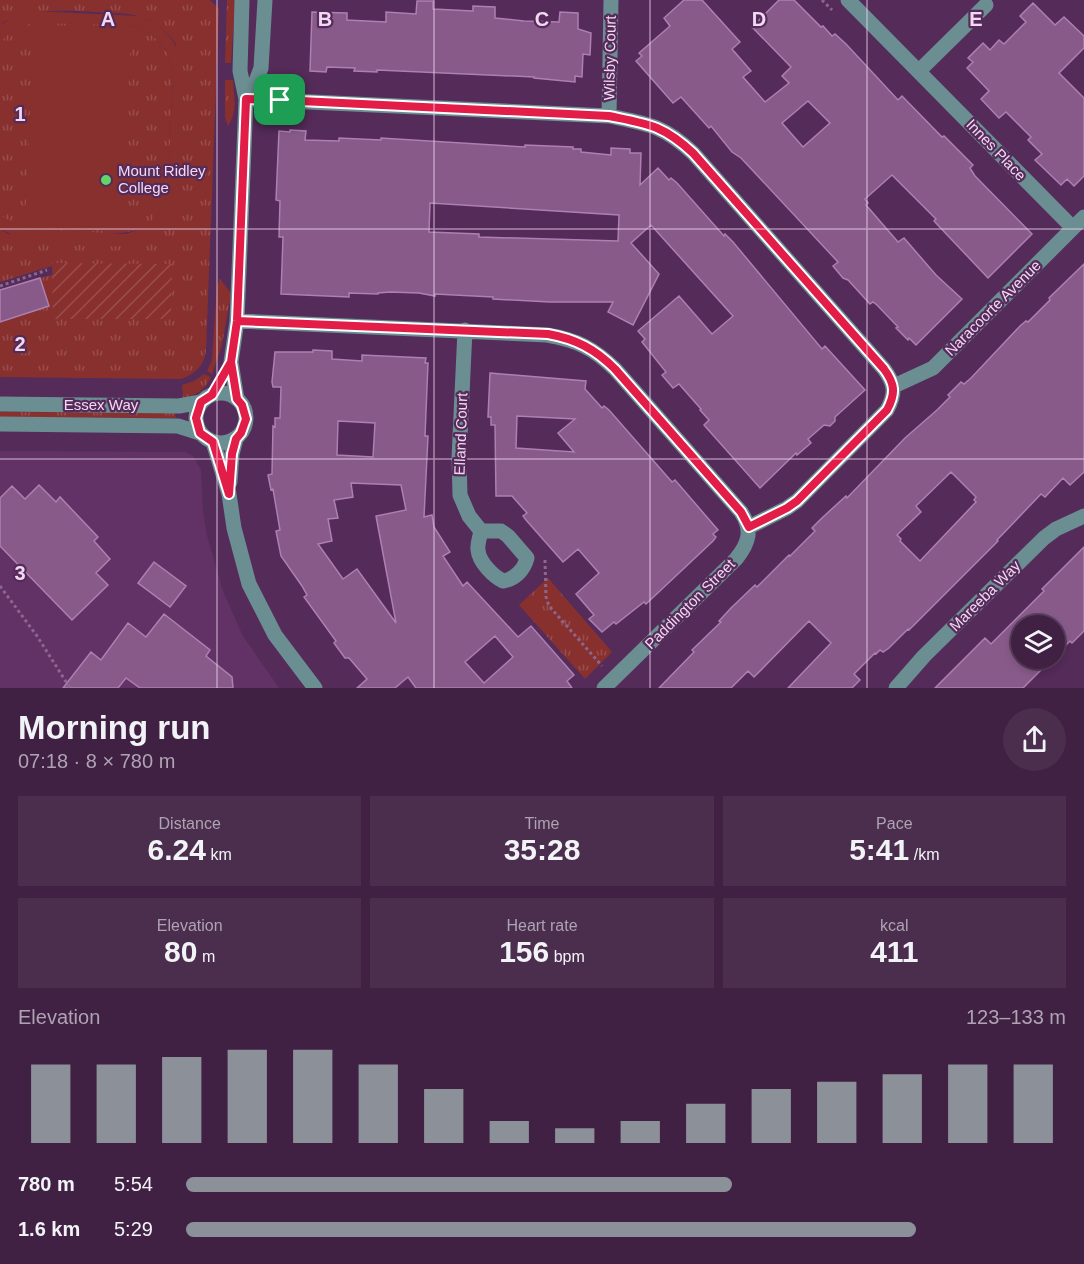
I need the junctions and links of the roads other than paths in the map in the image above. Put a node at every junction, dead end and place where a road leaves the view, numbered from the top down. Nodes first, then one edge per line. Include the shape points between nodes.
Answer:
1 (242, 0) edge
2 (265, 0) edge
3 (611, 0) edge
4 (848, 0) edge
5 (986, 5) dead end
6 (919, 71) junction
7 (246, 99) junction
8 (609, 116) junction
9 (1078, 223) edge
10 (237, 321) junction
11 (465, 330) junction
12 (231, 362) junction
13 (894, 386) junction
14 (207, 398) junction
15 (237, 399) junction
16 (0, 405) edge
17 (0, 424) edge
18 (206, 438) junction
19 (236, 439) junction
20 (229, 494) junction
21 (1084, 516) edge
22 (749, 527) junction
23 (482, 531) dead end
24 (315, 688) edge
25 (604, 688) edge
26 (896, 688) edge

1 - 7 street via 240,70
2 - 7 street via 261,68
3 - 8 street, Wilsby Court
4 - 6 street, Innes Place
5 - 6 street
6 - 9 street, Innes Place
7 - 8 street
7 - 10 street
8 - 13 street via 651,124 675,136 884,369
9 - 13 street, Naracoorte Avenue via 933,368
10 - 11 street
10 - 12 street
11 - 22 street via 548,334 594,350 630,385 741,512
11 - 23 street, Elland Court via 460,495 469,516
12 - 14 street
12 - 15 street
13 - 22 street via 887,410 797,501
14 - 15 street via 225,394
14 - 16 street, Essex Way via 179,406
14 - 18 street via 196,418
15 - 19 street via 246,419
17 - 18 street, Essex Way via 178,426
18 - 19 street via 229,442
18 - 20 street
19 - 20 street
20 - 24 street via 240,555 260,607 280,643
21 - 26 street, Mareeba Way via 1044,538
22 - 25 street, Paddington Street via 747,544 736,559

